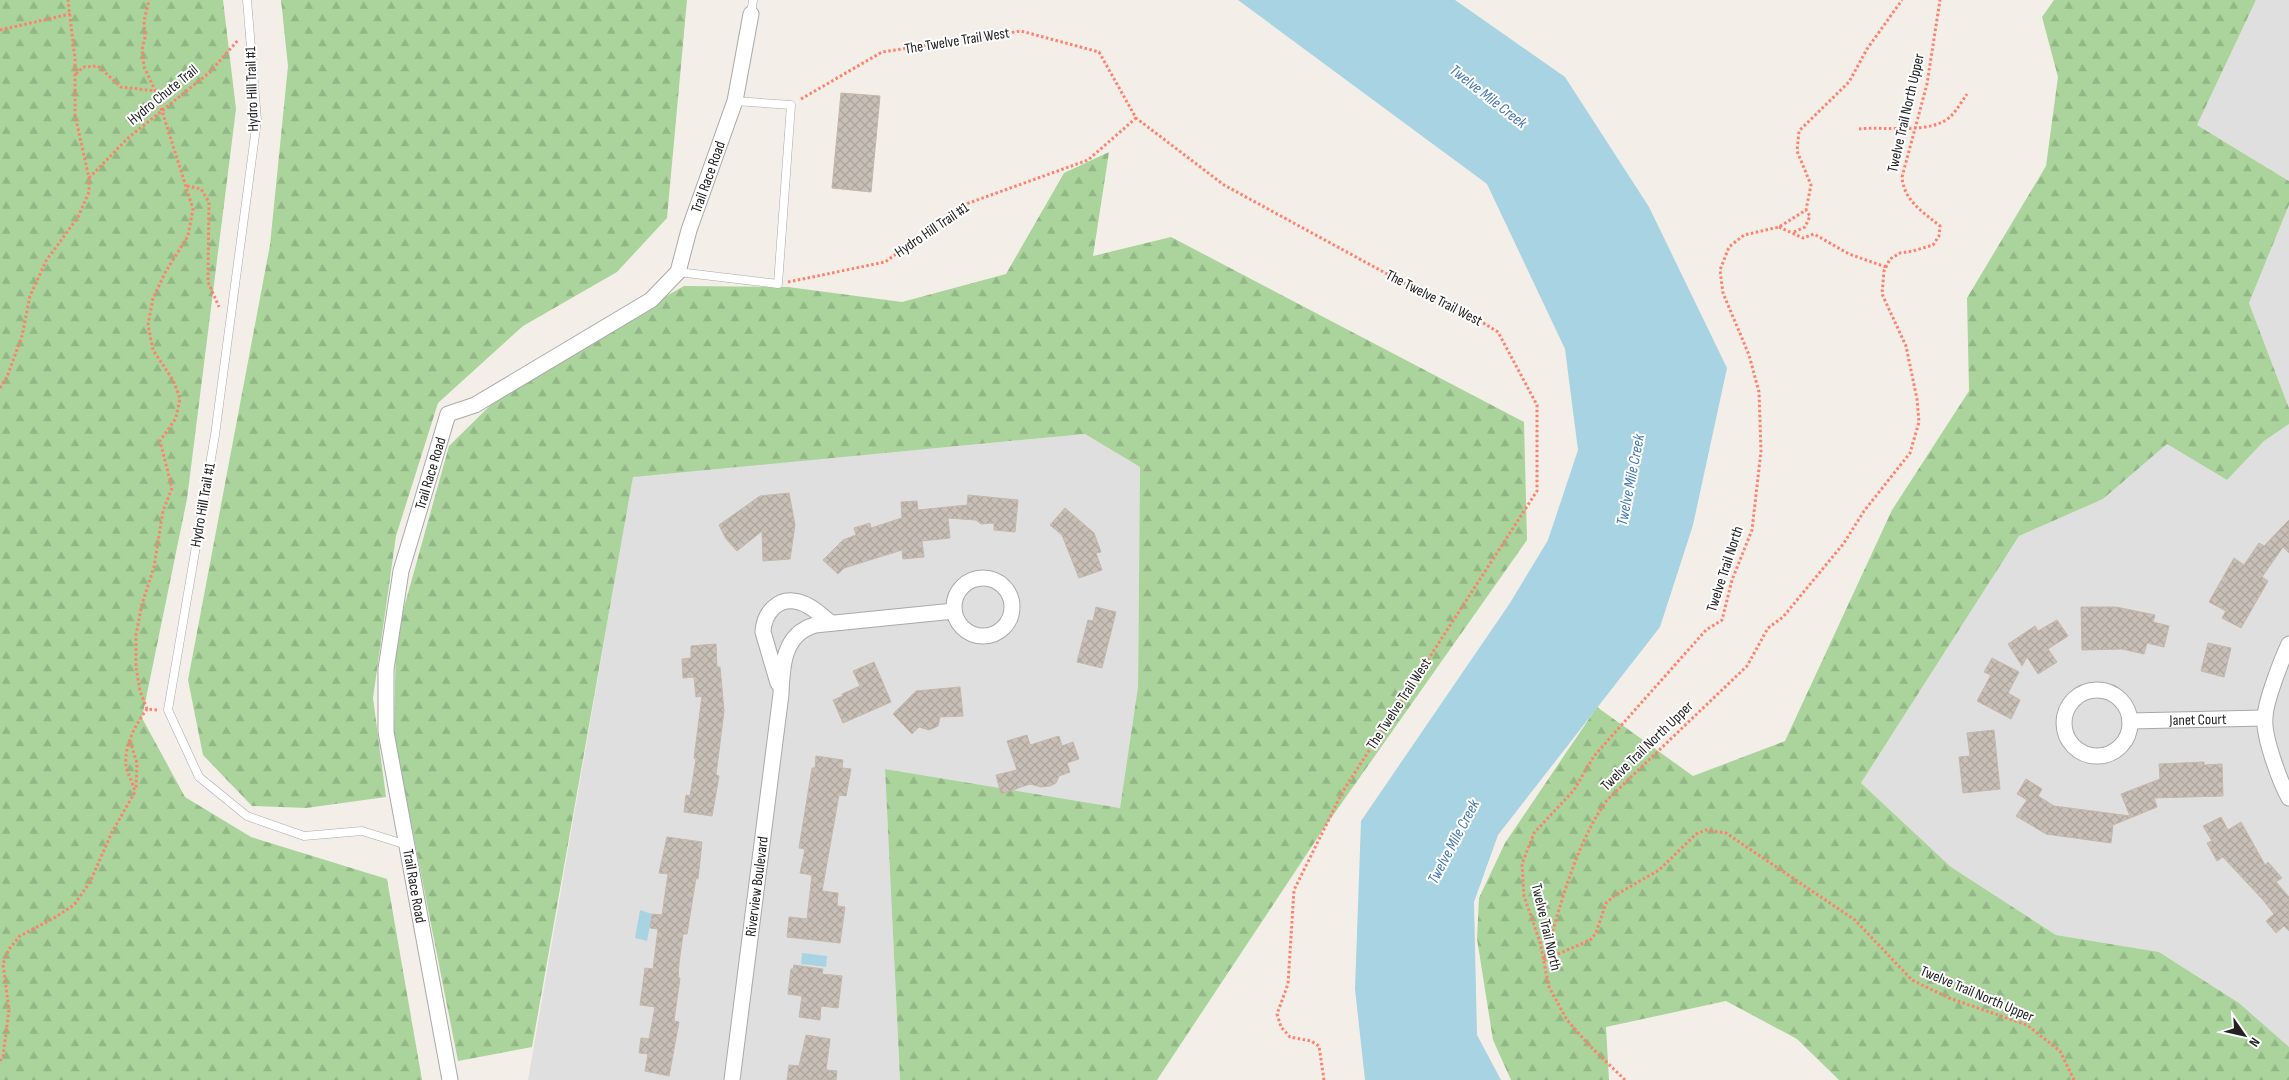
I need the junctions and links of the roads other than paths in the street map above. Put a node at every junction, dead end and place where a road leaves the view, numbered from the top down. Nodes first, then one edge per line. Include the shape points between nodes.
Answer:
1 (247, 0) edge
2 (752, 7) edge
3 (736, 101) junction
4 (678, 272) junction
5 (954, 611) dead end
6 (831, 624) junction
7 (2289, 644) edge
8 (781, 694) junction
9 (2264, 718) junction
10 (2130, 721) junction
11 (2289, 798) edge
12 (407, 845) junction
13 (450, 1080) edge
14 (732, 1080) edge

1 - 12 lane, Hydro Hill Trail #1 via 257,120 215,435 168,710 199,777 248,816 304,836 362,831
2 - 3 street, Trail Race Road
3 - 4 street, Trail Race Road via 689,230
3 - 4 lane via 791,105 778,284
4 - 12 street, Trail Race Road via 651,300 475,405 448,414 401,571 386,669 386,732
5 - 6 street, Riverview Boulevard
6 - 8 street, Riverview Boulevard via 810,626 792,641 784,660
6 - 8 street, Riverview Boulevard via 799,602 783,602 770,610 763,632
7 - 9 street
8 - 14 street, Riverview Boulevard
9 - 10 street, Janet Court
9 - 11 street via 2275,765
10 - 10 street via 2125,740 2114,751 2099,756 2089,755 2076,747 2066,734 2070,705 2077,697 2096,690 2106,691 2123,702
12 - 13 street, Trail Race Road

